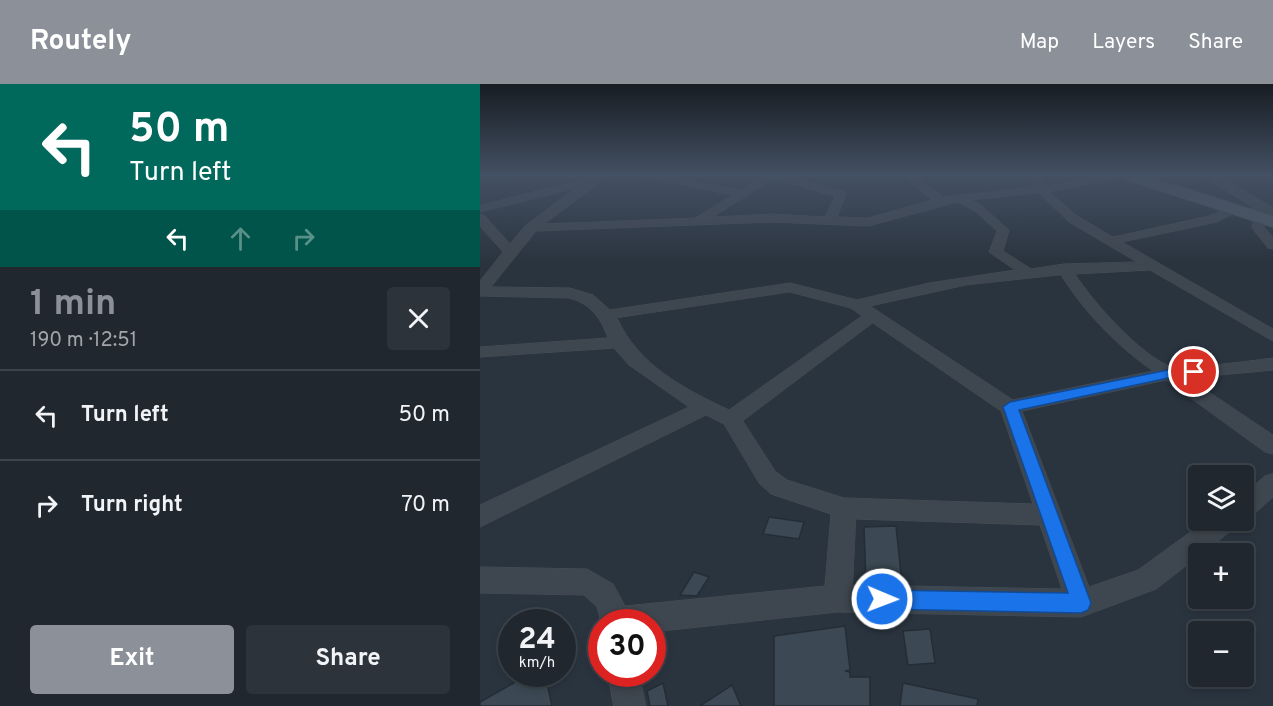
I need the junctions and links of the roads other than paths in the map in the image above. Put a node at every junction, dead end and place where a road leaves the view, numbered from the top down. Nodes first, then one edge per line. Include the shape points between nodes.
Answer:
1 (497, 205) edge
2 (562, 205) edge
3 (722, 205) edge
4 (836, 205) edge
5 (926, 205) edge
6 (973, 205) edge
7 (1056, 205) edge
8 (1240, 205) joint
9 (1257, 205) edge
10 (480, 210) edge
11 (1269, 215) edge
12 (699, 220) junction
13 (830, 220) junction
14 (481, 224) edge
15 (530, 228) junction
16 (1111, 241) junction
17 (1273, 245) edge
18 (508, 250) junction
19 (1150, 266) junction
20 (1064, 268) junction
21 (1027, 272) junction
22 (480, 291) edge
23 (865, 310) junction
24 (608, 315) junction
25 (1273, 336) edge
26 (619, 342) junction
27 (480, 352) edge
28 (1273, 364) edge
29 (1168, 374) junction
30 (706, 407) junction
31 (1010, 407) junction
32 (731, 419) junction
33 (1273, 446) edge
34 (1273, 483) edge
35 (1254, 499) edge
36 (844, 508) junction
37 (1049, 515) junction
38 (480, 517) edge
39 (1212, 531) edge
40 (480, 580) edge
41 (838, 598) junction
42 (1081, 603) junction
43 (612, 609) edge
44 (666, 617) edge
45 (626, 687) edge
46 (630, 706) edge

1 - 10 street
2 - 15 street
3 - 12 street
4 - 13 street
5 - 13 street via 868,222
6 - 21 street via 1003,230 996,252
7 - 16 street
8 - 11 main road
8 - 16 street via 1212,219
9 - 11 street
11 - 17 street via 1258,228
12 - 13 street
12 - 15 street
14 - 18 street
15 - 18 street
16 - 19 street
18 - 22 street
19 - 20 street
19 - 25 street
20 - 21 street
20 - 29 street via 1084,299 1108,325
21 - 23 street via 906,292
22 - 24 street via 570,293 588,298
23 - 24 street via 790,287
23 - 31 street
23 - 32 street
24 - 26 street
26 - 27 street
26 - 30 street via 657,379
28 - 29 street
29 - 31 street
29 - 33 street
30 - 32 street
30 - 38 street
31 - 37 street
32 - 36 street via 767,477 779,487
34 - 35 street
36 - 37 street
36 - 41 street
37 - 42 street
39 - 42 street via 1146,580
40 - 43 street via 587,582 609,598
41 - 42 street
41 - 44 street
45 - 46 street

